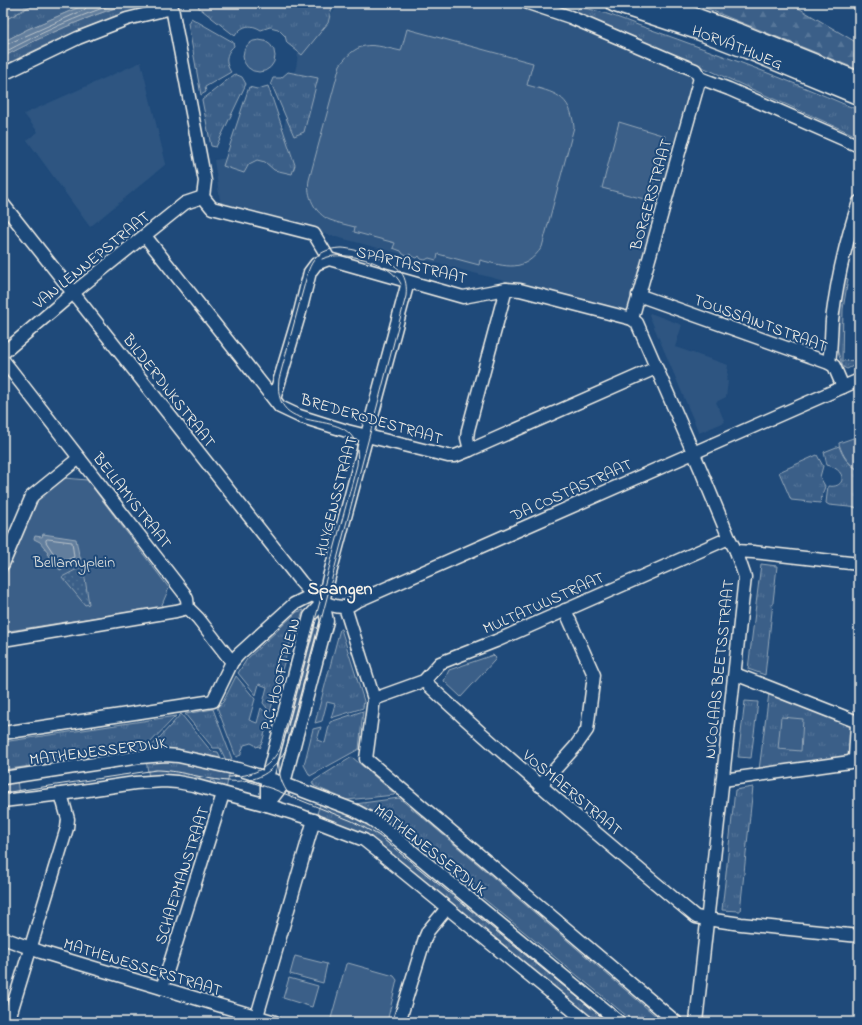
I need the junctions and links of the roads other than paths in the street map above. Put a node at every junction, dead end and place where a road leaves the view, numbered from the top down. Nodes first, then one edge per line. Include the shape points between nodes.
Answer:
1 (528, 3) edge
2 (614, 3) edge
3 (657, 3) edge
4 (3, 74) edge
5 (700, 78) junction
6 (859, 81) edge
7 (859, 96) edge
8 (859, 146) edge
9 (203, 197) junction
10 (859, 202) edge
11 (3, 204) edge
12 (145, 236) junction
13 (329, 259) junction
14 (408, 282) junction
15 (506, 289) junction
16 (73, 293) junction
17 (638, 295) junction
18 (632, 319) junction
19 (3, 353) edge
20 (3, 360) edge
21 (829, 363) junction
22 (656, 368) junction
23 (859, 380) edge
24 (843, 387) junction
25 (274, 399) junction
26 (367, 435) junction
27 (470, 450) junction
28 (694, 453) junction
29 (79, 458) junction
30 (729, 538) junction
31 (736, 551) junction
32 (3, 564) edge
33 (859, 564) edge
34 (312, 595) junction
35 (324, 602) junction
36 (344, 607) junction
37 (188, 608) junction
38 (565, 610) junction
39 (3, 640) edge
40 (232, 662) junction
41 (734, 674) junction
42 (424, 681) junction
43 (374, 699) junction
44 (3, 733) edge
45 (3, 778) edge
46 (268, 778) junction
47 (723, 780) junction
48 (284, 783) junction
49 (540, 786) junction
50 (61, 794) junction
51 (223, 794) junction
52 (3, 801) edge
53 (267, 805) junction
54 (314, 820) junction
55 (447, 908) junction
56 (707, 920) junction
57 (859, 936) edge
58 (3, 938) edge
59 (31, 948) junction
60 (162, 988) junction
61 (257, 1016) junction
62 (8, 1022) edge
63 (275, 1022) edge
64 (399, 1022) edge
65 (587, 1022) edge
66 (619, 1022) edge
67 (676, 1022) edge
68 (696, 1022) edge

1 - 5 street via 570,17 695,70
2 - 7 main road, HORVÁTHWEG via 706,34
3 - 6 main road, HORVÁTHWEG via 747,35
4 - 9 street via 78,38 128,19 172,8 205,182
5 - 8 street
5 - 17 street, BORGERSTRAAT
9 - 12 street, VAN LENNEPSTRAAT via 185,202
9 - 13 street via 212,208 314,234
10 - 21 street via 840,271
11 - 16 street, BILDERDIJKSTRAAT
12 - 16 street, VAN LENNEPSTRAAT
12 - 25 street, BREDERODESTRAAT
13 - 14 street, SPARTASTRAAT
13 - 25 street via 316,264 310,272
14 - 15 street, SPARTASTRAAT via 463,296
14 - 26 street, HUYGENSSTRAAT
15 - 18 street, SPARTASTRAAT via 520,290
15 - 27 street via 468,430
16 - 19 street, VAN LENNEPSTRAAT
16 - 34 street, BILDERDIJKSTRAAT
17 - 18 street, BORGERSTRAAT
17 - 21 street, TOUSSAINTSTRAAT
18 - 22 street, NICOLAAS BEETSSTRAAT via 637,324
20 - 29 street, BELLAMYSTRAAT
21 - 24 street, TOUSSAINTSTRAAT via 834,366
22 - 27 street, BREDERODESTRAAT
22 - 28 street, NICOLAAS BEETSSTRAAT
23 - 24 street
24 - 28 street, DA COSTASTRAAT
25 - 26 street, BREDERODESTRAAT via 280,407 299,416
26 - 27 street, BREDERODESTRAAT via 448,456
26 - 35 street, HUYGENSSTRAAT
28 - 30 street, NICOLAAS BEETSSTRAAT
28 - 36 street, DA COSTASTRAAT
29 - 32 street via 32,496
29 - 37 street, BELLAMYSTRAAT via 184,593
30 - 31 street, NICOLAAS BEETSSTRAAT
30 - 38 street, MULTATULISTRAAT
31 - 33 street
31 - 41 street, NICOLAAS BEETSSTRAAT via 745,577
34 - 35 street
34 - 40 street, P.C. HOOFTPLEIN via 294,604
35 - 36 street
35 - 46 street, P.C. HOOFTPLEIN via 310,616
35 - 48 street, P.C. HOOFTPLEIN via 327,621
36 - 43 street
37 - 39 street
37 - 40 street, BELLAMYSTRAAT
38 - 42 street, MULTATULISTRAAT via 440,664
38 - 49 street via 594,675 587,730 576,747
40 - 44 street, MATHENESSERDIJK via 213,701
41 - 47 street, NICOLAAS BEETSSTRAAT
41 - 47 street via 855,722 855,758 850,762
42 - 43 street, MULTATULISTRAAT
42 - 49 street, VOSMAERSTRAAT
43 - 67 street, MATHENESSERDIJK via 366,759
45 - 46 street, MATHENESSERDIJK via 166,755 238,769
46 - 48 street, MATHENESSERDIJK
46 - 53 street, P.C. HOOFTPLEIN
47 - 56 street, NICOLAAS BEETSSTRAAT
48 - 53 street, P.C. HOOFTPLEIN
48 - 66 street, MATHENESSERDIJK via 371,819
49 - 56 street, VOSMAERSTRAAT via 696,916
50 - 51 street via 164,781 193,785
50 - 52 street
50 - 59 street via 68,819 67,828
51 - 53 street
51 - 60 street, SCHAEPMANSTRAAT
53 - 54 street
54 - 55 street via 367,842
54 - 61 street
55 - 64 street via 425,938
55 - 65 street
56 - 57 street
56 - 68 street, NICOLAAS BEETSSTRAAT
58 - 59 street, MATHENESSERSTRAAT
59 - 60 street, MATHENESSERSTRAAT
59 - 62 street
60 - 61 street, MATHENESSERSTRAAT
61 - 63 street, MATHENESSERSTRAAT

